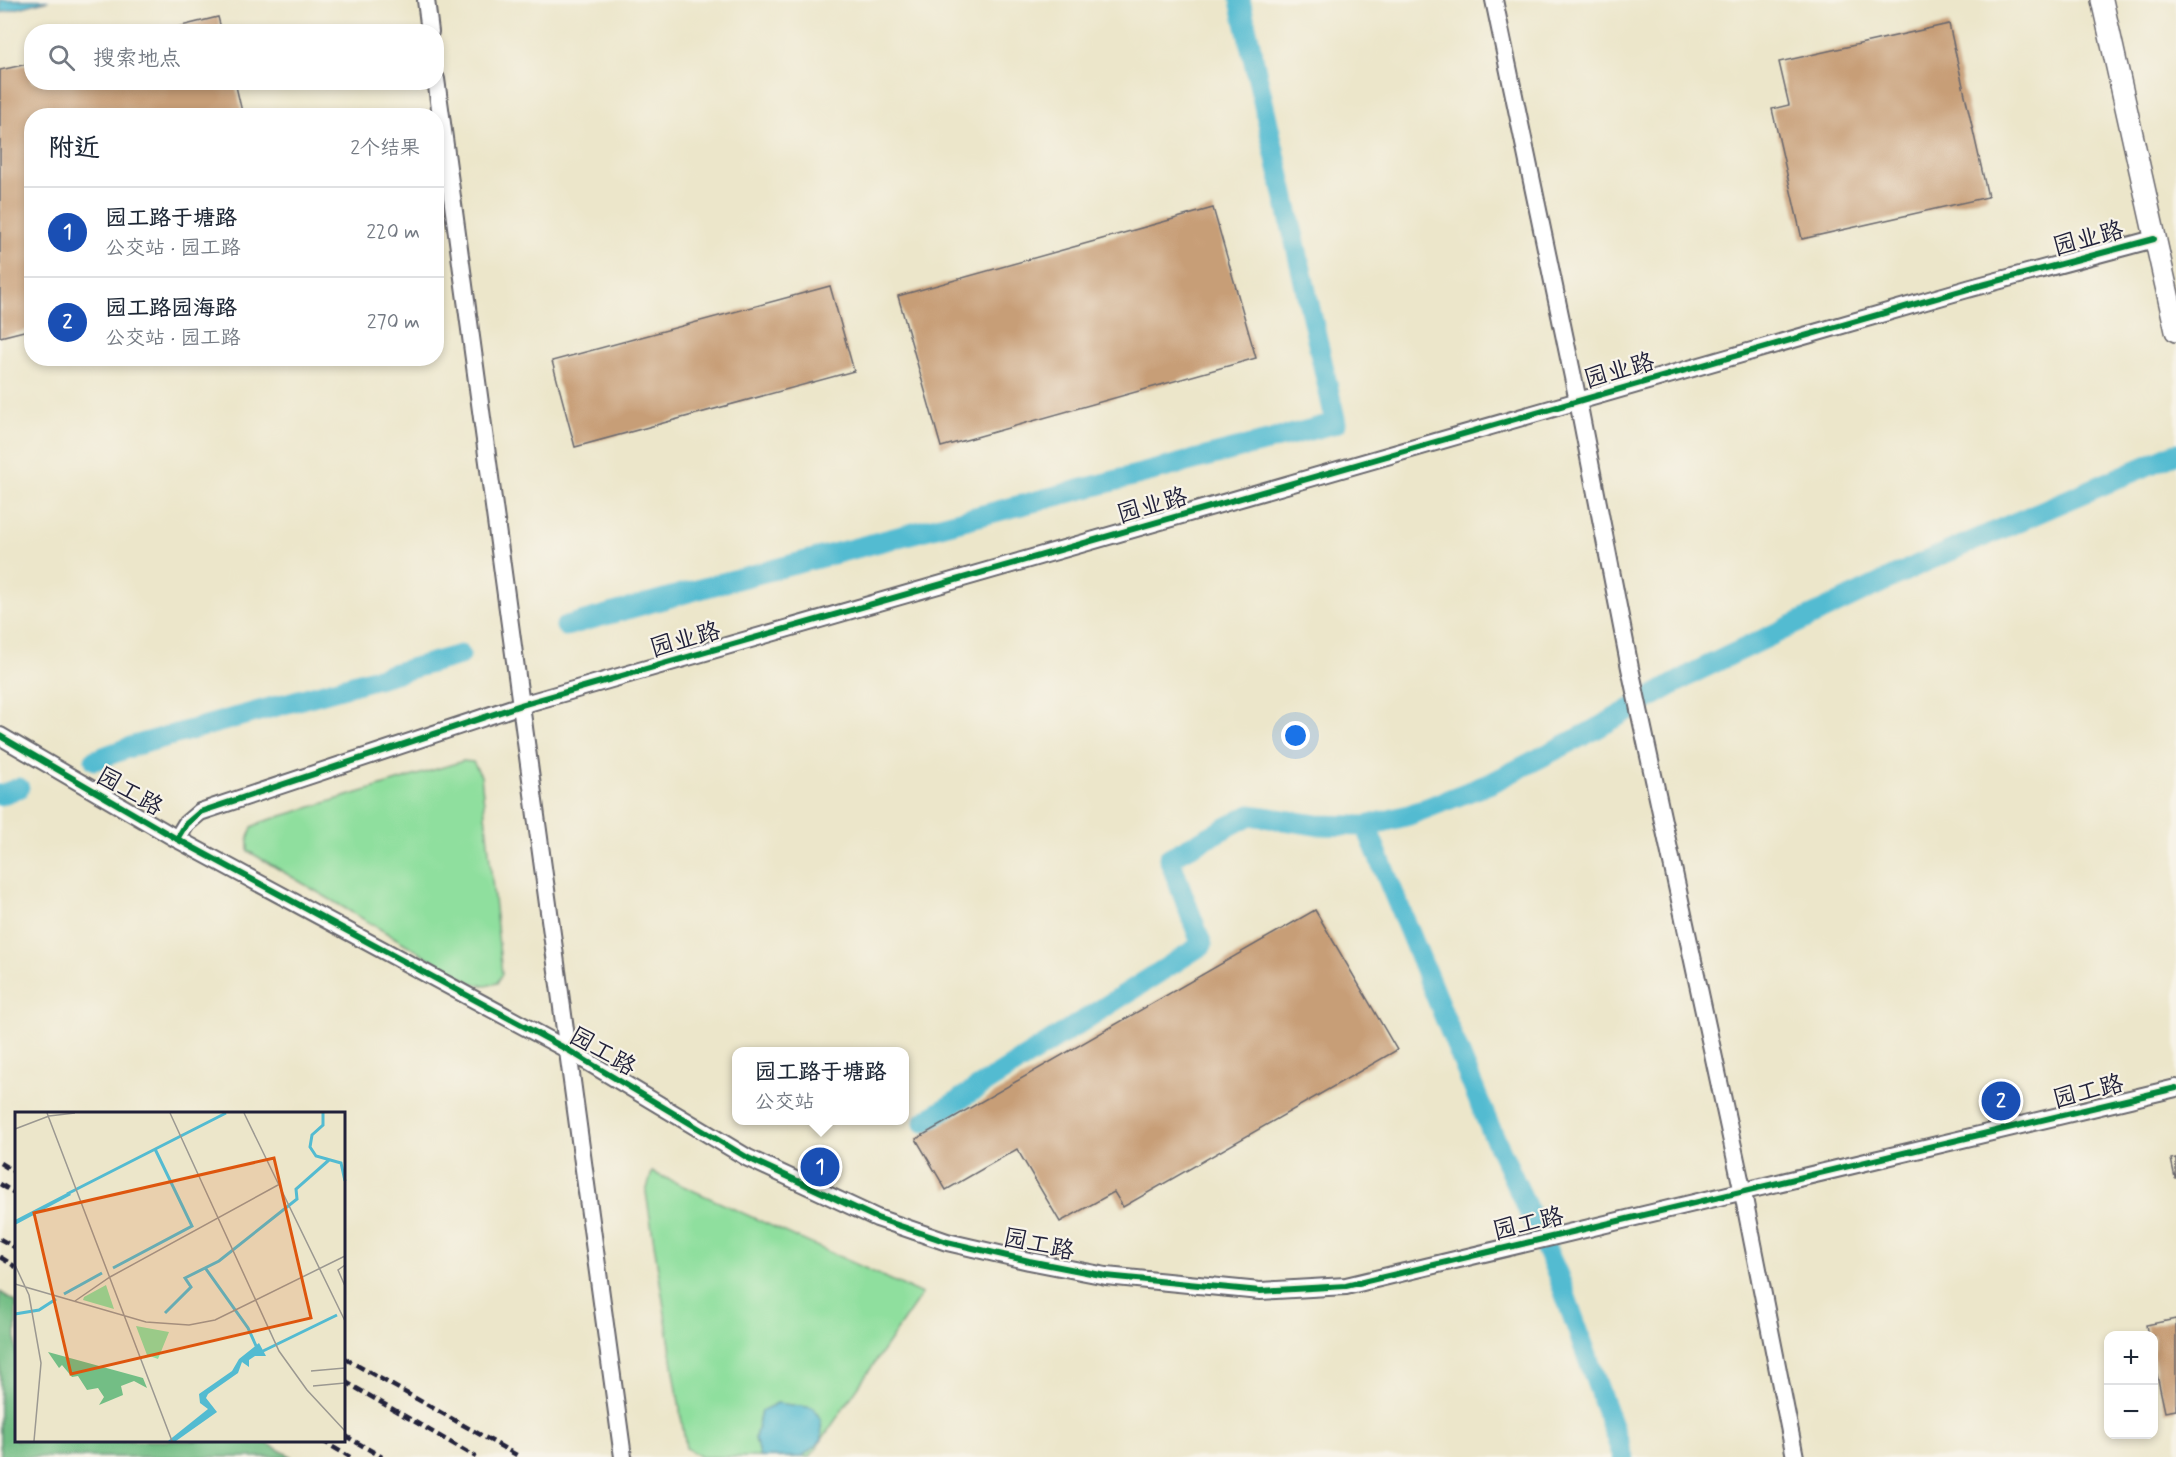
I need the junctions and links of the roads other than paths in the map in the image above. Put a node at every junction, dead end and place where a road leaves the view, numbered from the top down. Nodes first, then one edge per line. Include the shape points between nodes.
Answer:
1 (426, 0) edge
2 (1494, 0) edge
3 (2102, 0) edge
4 (429, 24) edge
5 (438, 90) edge
6 (440, 108) edge
7 (444, 137) edge
8 (2154, 239) junction
9 (2176, 331) edge
10 (1578, 401) junction
11 (522, 705) junction
12 (0, 736) edge
13 (177, 839) junction
14 (568, 1050) junction
15 (2176, 1088) edge
16 (1743, 1192) junction
17 (623, 1457) edge
18 (1795, 1457) edge

1 - 4 street
2 - 10 street
3 - 8 street
5 - 6 street
7 - 11 street
8 - 9 street
8 - 10 street, 园业路
10 - 11 street, 园业路
10 - 16 street via 1642,729
11 - 13 street, 园业路 via 200,812
11 - 14 street
12 - 13 street, 园工路
13 - 14 street, 园工路
14 - 16 street, 园工路 via 748,1158 877,1218 947,1242 1106,1276 1260,1291 1346,1286
14 - 17 street
15 - 16 street, 园工路
16 - 18 street

